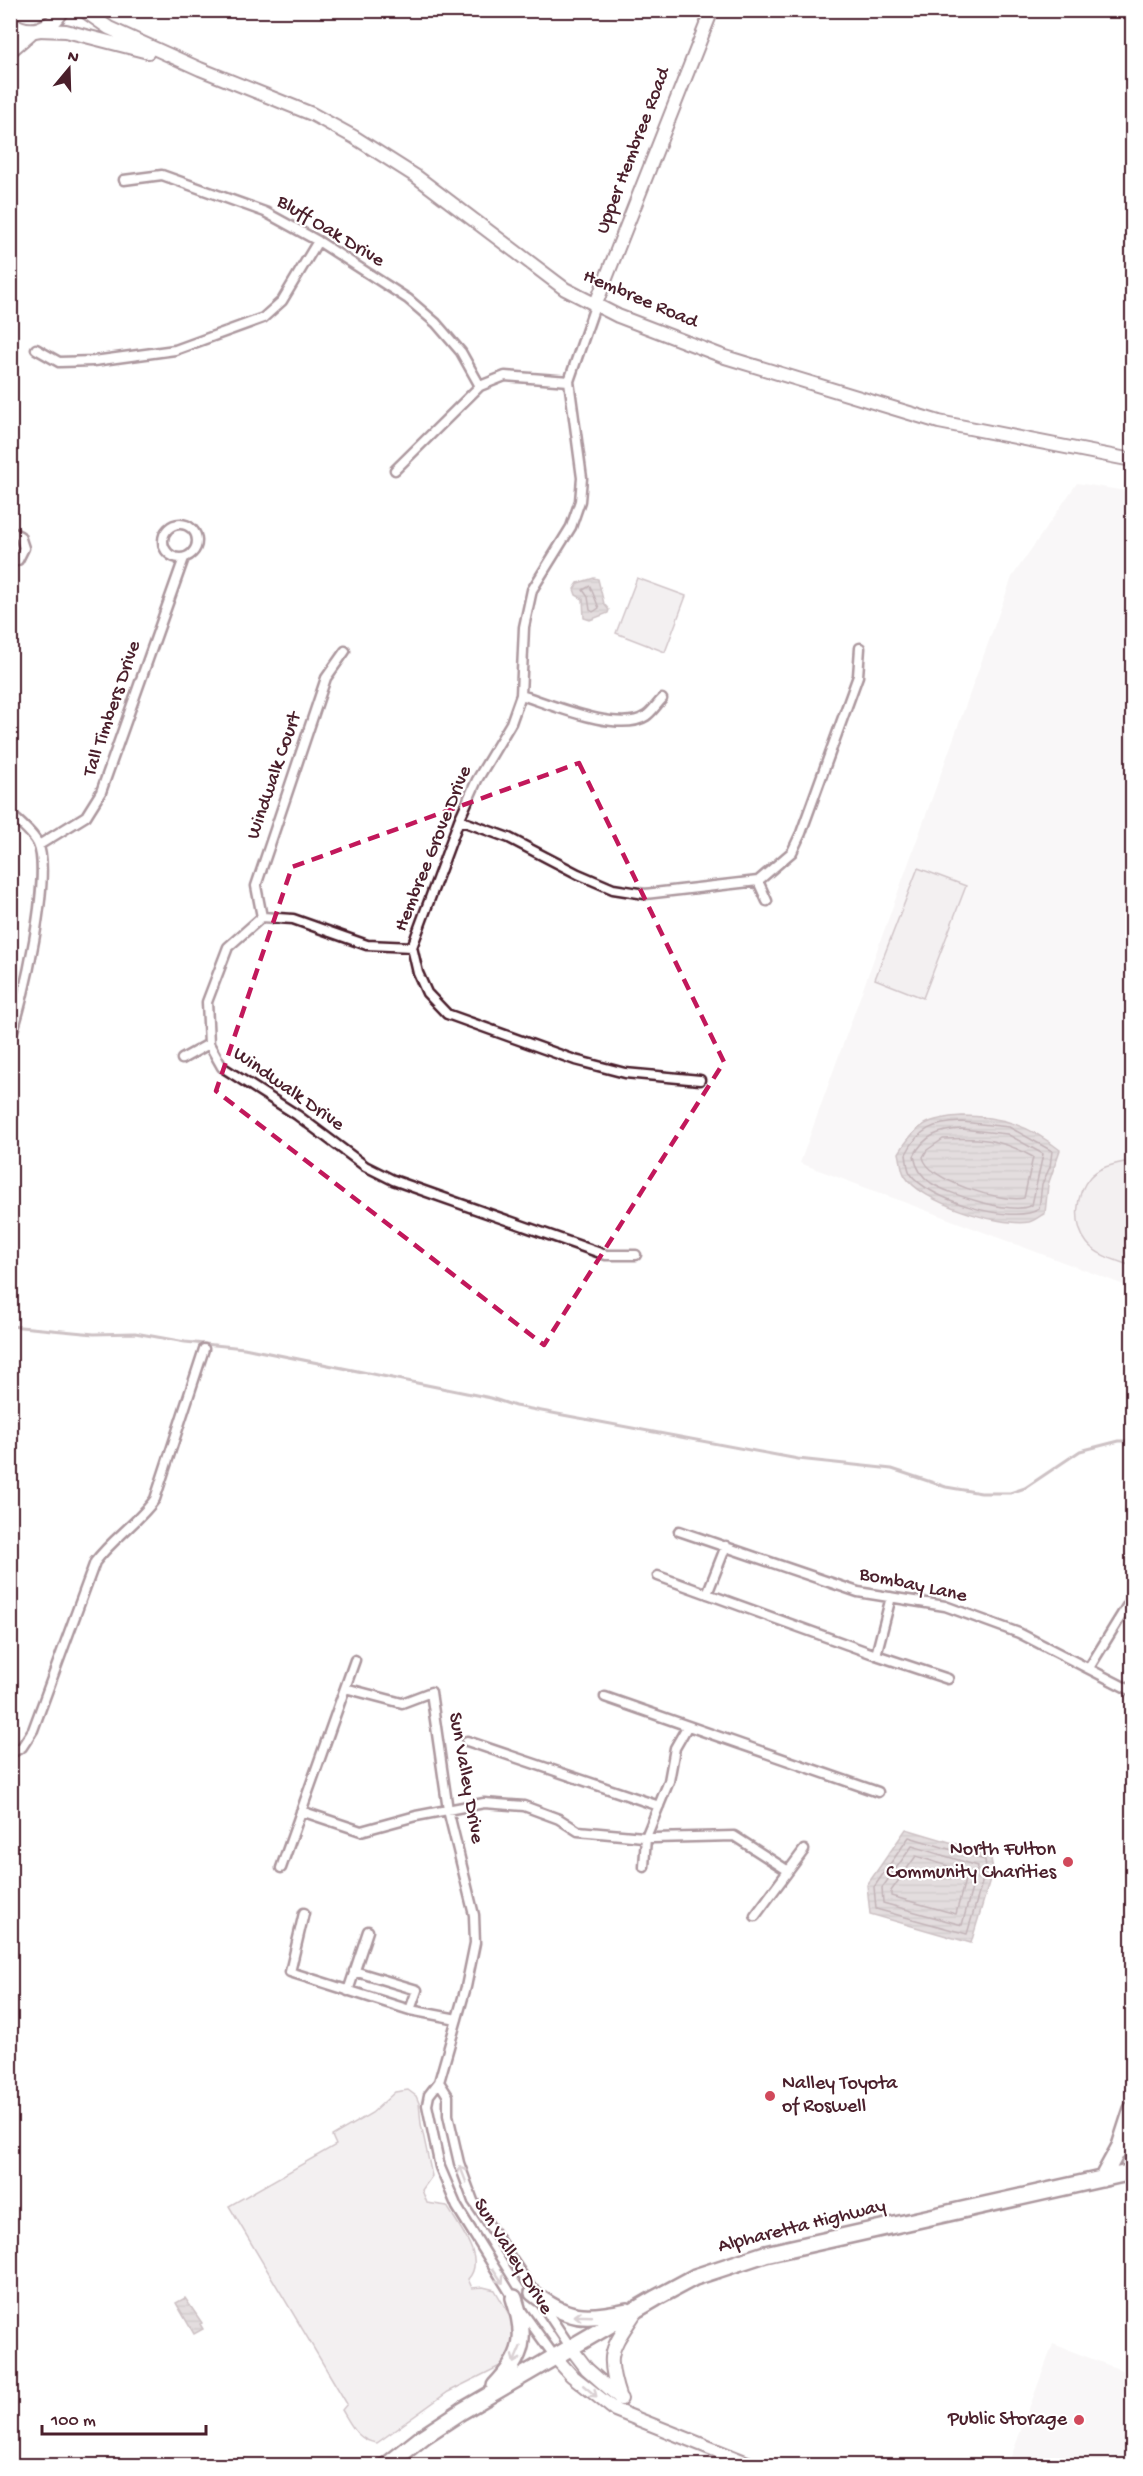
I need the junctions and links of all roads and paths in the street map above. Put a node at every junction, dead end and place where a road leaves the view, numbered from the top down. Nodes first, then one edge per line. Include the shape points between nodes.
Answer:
1 (62, 10) edge
2 (83, 10) edge
3 (712, 10) edge
4 (10, 23) edge
5 (35, 31) junction
6 (10, 50) edge
7 (183, 62) junction
8 (124, 180) dead end
9 (318, 241) junction
10 (595, 306) junction
11 (36, 349) dead end
12 (569, 381) junction
13 (480, 386) junction
14 (1132, 460) edge
15 (395, 470) dead end
16 (10, 531) edge
17 (184, 558) junction
18 (10, 564) edge
19 (860, 648) dead end
20 (345, 651) dead end
21 (521, 695) junction
22 (662, 699) dead end
23 (10, 813) edge
24 (459, 820) junction
25 (39, 845) junction
26 (758, 881) junction
27 (767, 901) dead end
28 (262, 917) junction
29 (412, 947) junction
30 (10, 1039) edge
31 (209, 1044) junction
32 (182, 1059) dead end
33 (700, 1080) dead end
34 (636, 1255) dead end
35 (204, 1349) dead end
36 (679, 1531) dead end
37 (726, 1546) junction
38 (658, 1576) dead end
39 (707, 1594) junction
40 (891, 1597) junction
41 (1132, 1598) edge
42 (876, 1655) junction
43 (355, 1660) dead end
44 (1089, 1668) junction
45 (948, 1679) dead end
46 (345, 1688) junction
47 (1132, 1691) edge
48 (605, 1697) dead end
49 (687, 1727) junction
50 (467, 1741) dead end
51 (10, 1754) edge
52 (878, 1792) dead end
53 (659, 1806) junction
54 (448, 1810) junction
55 (302, 1811) junction
56 (646, 1838) junction
57 (804, 1850) dead end
58 (644, 1867) dead end
59 (281, 1868) dead end
60 (788, 1870) junction
61 (304, 1913) dead end
62 (755, 1916) dead end
63 (368, 1931) dead end
64 (354, 1971) junction
65 (348, 1991) junction
66 (410, 2010) junction
67 (457, 2019) junction
68 (439, 2082) junction
69 (1132, 2109) edge
70 (1132, 2172) edge
71 (1102, 2179) junction
72 (533, 2293) junction
73 (514, 2298) junction
74 (639, 2308) junction
75 (571, 2348) junction
76 (555, 2357) junction
77 (620, 2399) junction
78 (472, 2405) junction
79 (632, 2414) junction
80 (386, 2466) edge
81 (755, 2466) edge

1 - 5 main road via 48,27
2 - 7 street, Hembree Road via 102,24
3 - 10 street, Upper Hembree Road
4 - 5 main road
5 - 6 main road
5 - 7 street, Hembree Road via 66,31
7 - 10 street, Hembree Road via 312,114 354,136
8 - 9 street, Bluff Oak Drive via 162,175 265,212
9 - 11 street via 282,300 263,318 175,350 140,355 59,362
9 - 13 street, Bluff Oak Drive via 408,299 436,323 461,352
10 - 12 street, Hembree Grove Drive
10 - 14 street, Hembree Road via 725,357 929,419
12 - 13 street via 505,376
12 - 21 street, Hembree Grove Drive via 582,478 580,501 571,527 532,590 524,627
13 - 15 street
16 - 18 street via 20,536 24,548 18,560
17 - 17 street via 194,550 196,537 189,526 176,524 165,532 163,545 171,555
17 - 25 street, Tall Timbers Drive via 101,792 86,816
19 - 26 street via 858,676 801,833 792,852
20 - 28 street, Windwalk Court via 326,678 256,886
21 - 22 street via 601,719 629,723 646,716
21 - 24 street, Hembree Grove Drive via 511,723 477,780
23 - 25 street
24 - 26 street via 510,838 613,889 645,894
24 - 29 street, Hembree Grove Drive
25 - 30 street via 43,877 26,980
26 - 27 street
28 - 29 street via 293,919 367,945
28 - 31 street, Windwalk Drive via 228,947 207,1002
29 - 33 street, Hembree Grove Drive via 427,993 447,1014 595,1066
31 - 32 street
31 - 34 street, Windwalk Drive via 222,1067 297,1115 365,1166 393,1180 606,1255
35 - 51 street via 154,1499 142,1517 107,1546 95,1562 33,1730 22,1747
36 - 37 street, Bombay Lane
37 - 39 street
37 - 40 street, Bombay Lane via 858,1592
38 - 39 street
39 - 42 street
40 - 42 street
40 - 44 street, Bombay Lane via 945,1606 1019,1633
41 - 44 street
42 - 45 street
43 - 46 street
44 - 47 street, Bombay Lane
46 - 54 street, Sun Valley Drive via 402,1703 431,1692
46 - 55 street
48 - 49 street
49 - 52 street
49 - 53 street via 675,1748
50 - 53 street
53 - 56 street
54 - 55 street via 361,1831
54 - 56 street via 484,1803 524,1806 578,1831
54 - 67 street, Sun Valley Drive via 474,1915 475,1943
55 - 59 street
56 - 58 street
56 - 60 street via 734,1836
57 - 60 street
60 - 62 street
61 - 65 street via 290,1972
63 - 64 street
64 - 65 street
64 - 66 street via 417,1990
65 - 66 street
66 - 67 street
67 - 68 street, Sun Valley Drive
72 -> 68 street, Sun Valley Drive via 473,2201 459,2163 448,2115 448,2096
68 -> 73 street, Sun Valley Drive via 427,2105 440,2167 457,2207
69 - 71 highway via 1120,2146
70 - 71 highway, Alpharetta Highway
71 - 74 highway, Alpharetta Highway via 764,2254 695,2277
74 -> 72 highway via 578,2317 552,2308
72 - 75 street, Sun Valley Drive
73 - 76 street, Sun Valley Drive
73 -> 78 highway via 521,2321 520,2351 506,2374
74 - 75 highway, Alpharetta Highway
74 - 77 street via 619,2334 611,2353
75 - 76 highway, Alpharetta Highway
75 - 77 street, Sun Valley Drive via 587,2369
76 - 78 highway, Alpharetta Highway
76 -> 79 street, Sun Valley Drive via 600,2400 615,2410
77 - 79 street, Sun Valley Drive
78 - 80 highway, Alpharetta Highway via 423,2436
79 - 81 street, Sun Valley Drive

